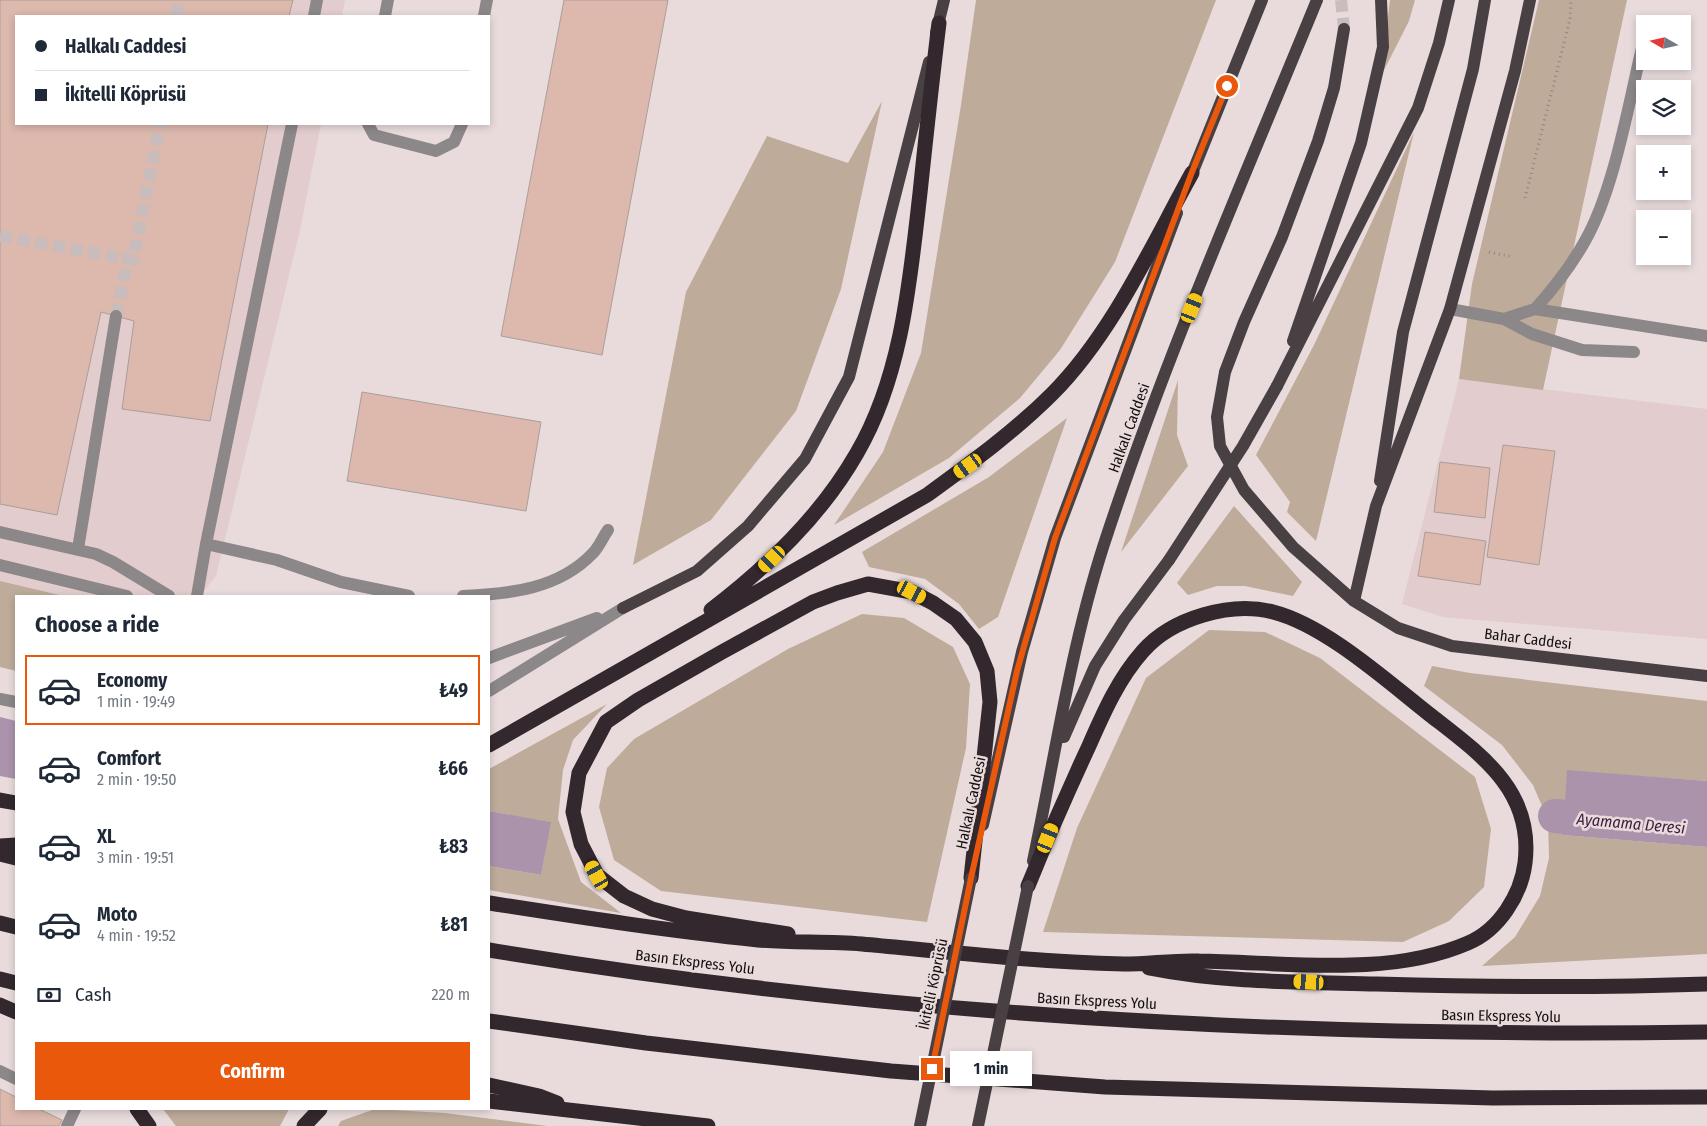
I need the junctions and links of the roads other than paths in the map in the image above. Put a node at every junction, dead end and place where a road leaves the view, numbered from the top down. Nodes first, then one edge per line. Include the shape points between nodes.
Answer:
1 (317, 0) edge
2 (388, 0) edge
3 (487, 0) edge
4 (944, 0) edge
5 (1262, 0) edge
6 (1317, 0) edge
7 (1381, 0) edge
8 (1449, 0) edge
9 (1485, 0) edge
10 (1530, 0) edge
11 (314, 15) edge
12 (385, 15) edge
13 (484, 15) edge
14 (939, 23) junction
15 (1344, 29) tunnel mouth
16 (1637, 70) edge
17 (292, 125) edge
18 (368, 125) edge
19 (462, 125) edge
20 (1192, 172) junction
21 (1536, 308) junction
22 (1450, 309) junction
23 (116, 316) tunnel mouth
24 (1504, 319) junction
25 (1707, 336) edge
26 (1634, 352) dead end
27 (1277, 386) junction
28 (1376, 506) junction
29 (608, 530) dead end
30 (0, 532) edge
31 (206, 544) junction
32 (78, 549) junction
33 (0, 566) edge
34 (124, 595) edge
35 (167, 595) edge
36 (197, 595) edge
37 (403, 595) edge
38 (484, 595) edge
39 (1354, 601) junction
40 (623, 608) junction
41 (670, 642) junction
42 (490, 658) edge
43 (1707, 676) edge
44 (490, 690) edge
45 (0, 699) edge
46 (15, 702) edge
47 (490, 744) edge
48 (1055, 760) junction
49 (0, 800) edge
50 (15, 803) edge
51 (15, 845) edge
52 (0, 846) edge
53 (0, 854) edge
54 (15, 858) edge
55 (971, 878) junction
56 (1028, 886) junction
57 (490, 903) edge
58 (0, 923) edge
59 (15, 926) edge
60 (842, 942) junction
61 (490, 950) edge
62 (1125, 964) junction
63 (0, 979) edge
64 (15, 983) edge
65 (1707, 984) edge
66 (0, 1005) edge
67 (15, 1012) edge
68 (490, 1021) edge
69 (1707, 1032) edge
70 (0, 1071) edge
71 (15, 1078) edge
72 (490, 1085) edge
73 (1707, 1097) edge
74 (490, 1101) edge
75 (75, 1110) edge
76 (138, 1110) edge
77 (319, 1110) edge
78 (574, 1110) junction
79 (67, 1126) edge
80 (149, 1126) edge
81 (304, 1126) edge
82 (708, 1126) edge
83 (920, 1126) edge
84 (978, 1126) edge

1 - 11 street
2 - 12 street
3 - 13 street
4 - 14 main road
5 - 20 main road, Halkalı Caddesi
6 - 48 main road, Halkalı Caddesi via 1177,345 1107,533 1076,648
7 - 27 main road via 1383,47 1361,143
8 - 27 main road via 1418,108
9 - 28 main road via 1472,69 1403,332
10 - 22 main road via 1515,71
14 - 40 main road via 849,377 805,460 748,526 697,571
14 - 41 highway via 912,260 899,336 884,391 872,420 858,452 836,486 794,538 750,580
15 - 39 main road, Bahar Caddesi via 1334,88 1318,141 1225,372 1217,416 1220,446 1244,490 1293,547
16 - 21 street via 1608,186 1590,231 1555,287
17 - 31 street
18 - 19 street via 374,136 436,151 454,142
20 - 41 highway via 1100,336 1052,393 994,446 927,494
20 - 55 main road, Halkalı Caddesi via 1055,538 1022,652
21 - 24 street
21 - 25 street
22 - 24 street
22 - 28 main road
23 - 32 street
24 - 26 street via 1532,334 1582,350
27 - 48 main road, bridge via 1243,446 1095,666
28 - 39 main road
29 - 38 street via 594,552 569,573 538,587
30 - 32 street
31 - 36 street
31 - 37 street via 278,560 341,582
32 - 35 street via 113,562
33 - 34 street
39 - 43 main road, Bahar Caddesi via 1398,628 1452,646
40 - 42 street
40 - 44 street
41 - 47 highway
45 - 46 street
48 - 56 main road, Halkalı Caddesi
49 - 50 highway
51 - 52 highway
53 - 54 highway
55 - 60 highway via 988,736 990,702 987,670 975,642 956,619 912,592 868,584 813,602 672,680 606,722 579,773 573,812 581,844 597,875 624,896 652,909 686,918
55 - 83 main road, İkitelli Köprüsü, bridge
56 - 62 highway via 1114,693 1146,648 1179,624 1245,608 1272,612 1298,621 1367,666 1475,751 1502,778 1518,802 1526,834 1525,868 1510,906 1494,926 1474,941 1442,953 1360,964 1193,960
56 - 84 main road, bridge
57 - 60 highway via 765,941
58 - 59 highway
60 - 62 highway
61 - 69 highway, Basın Ekspress Yolu via 579,966 873,1002 1033,1016 1417,1032
62 - 65 highway via 1190,976 1326,983 1551,987
63 - 64 highway
66 - 67 highway
68 - 73 highway via 891,1071 1105,1087 1433,1097
70 - 71 street
72 - 78 highway via 539,1096
74 - 78 highway
75 - 79 street
76 - 80 highway
77 - 81 highway
78 - 82 highway

